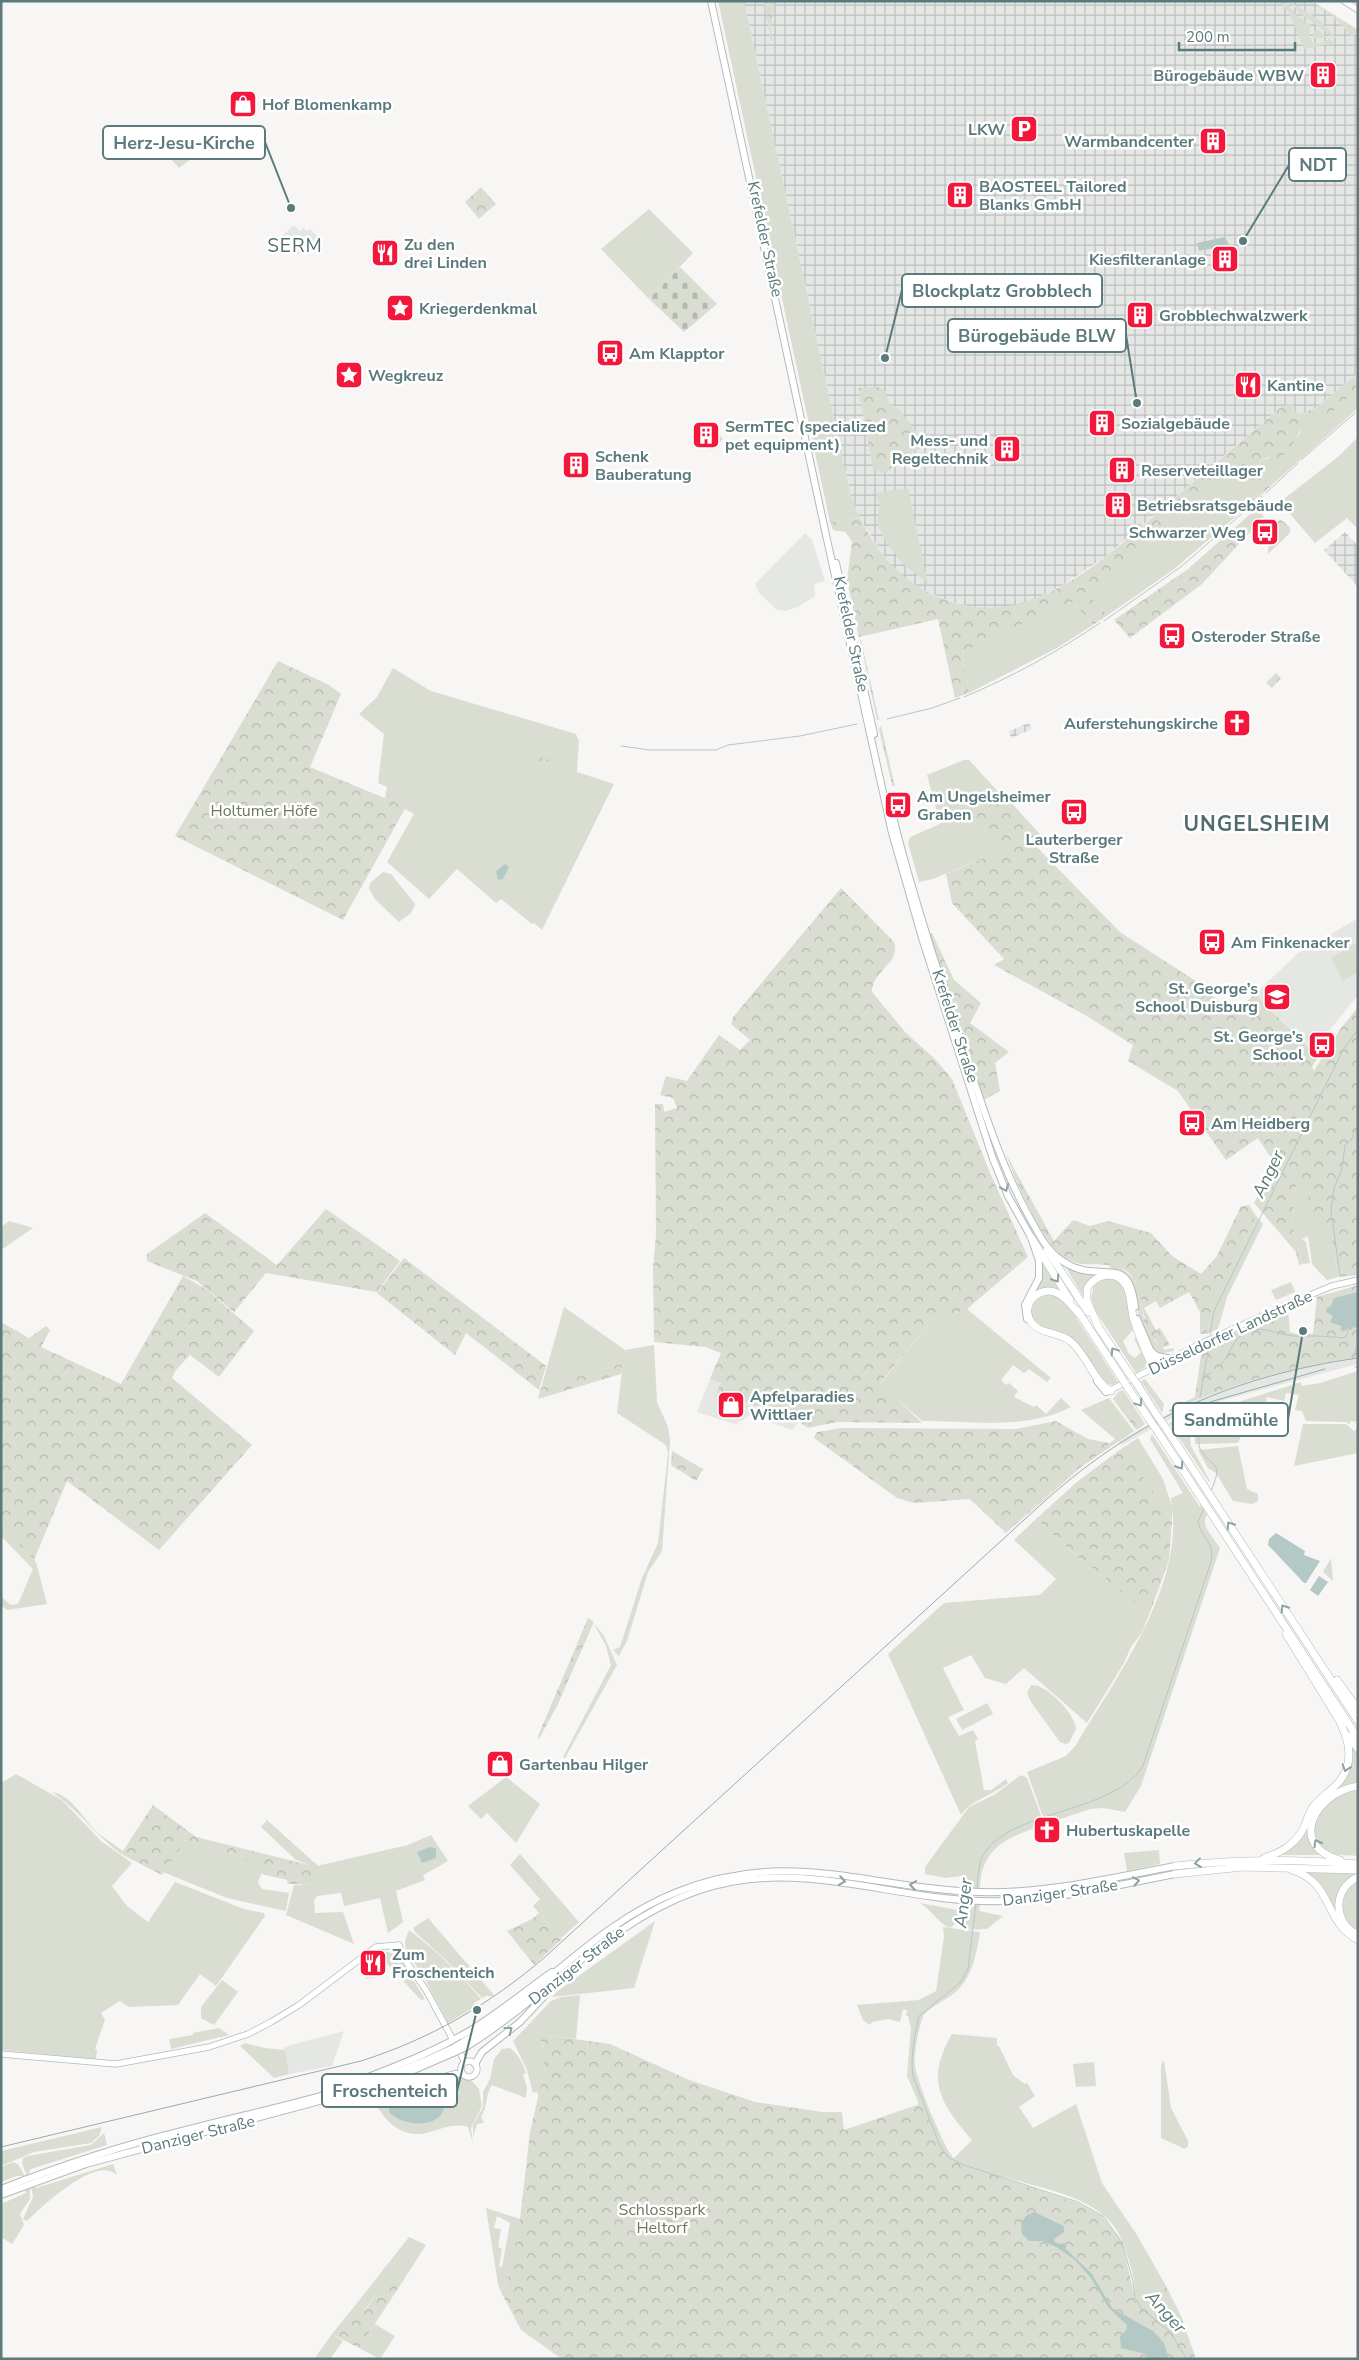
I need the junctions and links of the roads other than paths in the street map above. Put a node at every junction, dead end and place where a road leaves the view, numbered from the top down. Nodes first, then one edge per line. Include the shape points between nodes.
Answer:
1 (711, 1) edge
2 (715, 1) edge
3 (1344, 1) edge
4 (1358, 10) edge
5 (828, 534) junction
6 (1031, 1237) junction
7 (1047, 1250) junction
8 (1358, 1280) edge
9 (1079, 1314) junction
10 (1099, 1328) junction
11 (1150, 1351) junction
12 (1172, 1359) junction
13 (1155, 1367) junction
14 (1108, 1391) junction
15 (1270, 1603) junction
16 (1311, 1649) junction
17 (1358, 1709) edge
18 (1358, 1721) edge
19 (1340, 1722) junction
20 (1358, 1738) edge
21 (1358, 1749) edge
22 (1358, 1786) edge
23 (1256, 1860) junction
24 (1358, 1864) edge
25 (1283, 1867) junction
26 (1175, 1870) junction
27 (1358, 1870) edge
28 (1358, 1877) edge
29 (1358, 1934) edge
30 (1358, 1940) edge
31 (575, 1956) junction
32 (563, 1975) junction
33 (454, 2040) junction
34 (464, 2044) junction
35 (452, 2051) junction
36 (1, 2054) edge
37 (465, 2062) junction
38 (476, 2064) junction
39 (462, 2074) junction
40 (324, 2096) junction
41 (332, 2100) junction
42 (1, 2189) edge
43 (1, 2196) edge

1 - 5 main road, Krefelder Straße
2 - 5 main road, Krefelder Straße
3 - 4 main road
5 -> 6 main road, Krefelder Straße via 890,824 922,938 987,1143 1008,1196
5 - 7 main road, Krefelder Straße via 886,789 939,977 1004,1167
6 -> 9 highway
6 - 14 main road, Krefelder Straße via 1040,1273 1025,1305 1028,1322 1037,1331 1070,1344
7 - 10 highway
7 - 11 main road via 1073,1267 1111,1271 1123,1277 1133,1291 1136,1316
8 - 12 main road, Düsseldorfer Landstraße via 1304,1297
9 - 14 highway via 1064,1298 1053,1292 1040,1293 1028,1306 1034,1326 1072,1342
9 -> 15 highway, bridge
10 - 13 highway via 1087,1301 1087,1289 1098,1277 1107,1274 1126,1285 1133,1316
16 -> 10 highway, bridge
11 - 12 main road
11 - 13 main road
12 - 13 main road, Düsseldorfer Landstraße
13 - 14 main road, Düsseldorfer Landstraße
15 - 19 highway via 1296,1653
15 - 20 highway
16 - 17 highway
16 - 18 highway
19 - 21 highway
19 -> 23 highway via 1350,1753 1345,1774 1312,1808 1293,1843 1274,1855
24 -> 22 highway via 1325,1854 1316,1846 1311,1829 1315,1812 1322,1804
23 - 24 highway
23 -> 26 highway
25 - 26 highway
25 - 27 highway
25 - 30 highway via 1313,1880 1340,1927
26 -> 31 main road, Danziger Straße via 1067,1886 982,1892 812,1871 733,1875 698,1884 655,1902 615,1925
32 -> 26 main road, Danziger Straße via 606,1940 658,1907 735,1881 818,1878 960,1900 1027,1900
28 - 29 highway via 1340,1892 1338,1905 1344,1924
31 - 33 main road
31 - 34 main road, Danziger Straße
32 - 34 main road, Danziger Straße via 501,2024
38 -> 32 main road via 482,2052 529,2013
33 - 36 main road via 424,1986 403,1957 399,1945 376,1947 271,2022 248,2034 209,2047 116,2064
33 - 37 main road
33 - 40 main road
34 - 35 main road, Danziger Straße, bridge
35 - 40 main road, Danziger Straße
35 - 41 main road, Danziger Straße via 389,2082
37 - 38 main road
37 - 39 main road
38 - 39 main road via 477,2071 473,2077
39 - 41 main road via 381,2094
40 - 42 main road, Danziger Straße via 130,2144
41 - 43 main road, Danziger Straße via 86,2164

